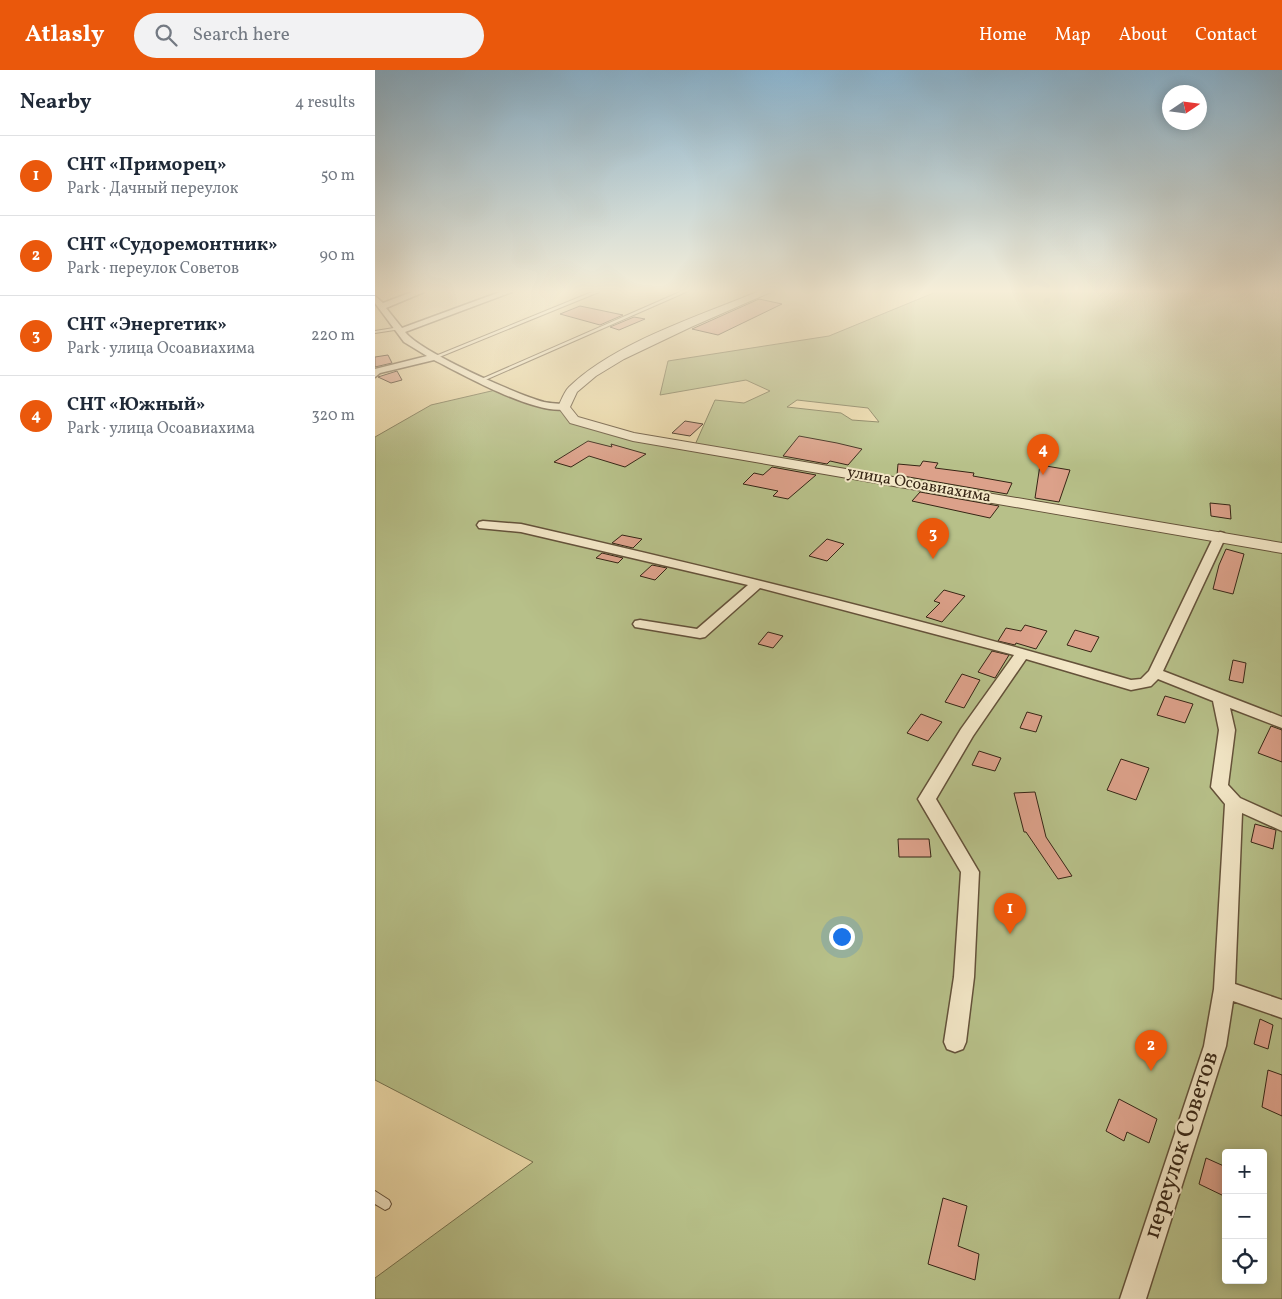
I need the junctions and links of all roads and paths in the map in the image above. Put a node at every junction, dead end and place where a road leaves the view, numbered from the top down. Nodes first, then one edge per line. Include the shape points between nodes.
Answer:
1 (422, 349) edge
2 (454, 349) edge
3 (552, 349) edge
4 (634, 349) edge
5 (435, 357) junction
6 (376, 372) edge
7 (481, 380) junction
8 (564, 407) junction
9 (483, 525) dead end
10 (1220, 536) junction
11 (1282, 548) edge
12 (758, 582) junction
13 (640, 624) dead end
14 (1023, 652) junction
15 (1155, 673) junction
16 (1220, 699) junction
17 (1282, 723) edge
18 (1234, 802) junction
19 (1282, 824) edge
20 (1224, 989) junction
21 (1282, 1009) edge
22 (955, 1042) dead end
23 (1133, 1299) edge

1 - 5 street
2 - 5 lane
3 - 7 lane
4 - 8 street via 613,360 568,396
5 - 6 street
5 - 7 street
7 - 8 street via 544,405
8 - 10 street, улица Осоавиахима via 574,420 633,437
9 - 12 street via 521,528
10 - 11 street, улица Осоавиахима
10 - 15 street
12 - 13 street via 701,634
12 - 14 street
14 - 15 street via 1131,685 1146,683
14 - 22 street via 967,733 927,799 971,872 964,977
15 - 16 street
16 - 17 street
16 - 18 street via 1227,730 1219,787
18 - 19 street
18 - 20 street, переулок Советов
20 - 21 street
20 - 23 street, переулок Советов via 1215,1046

